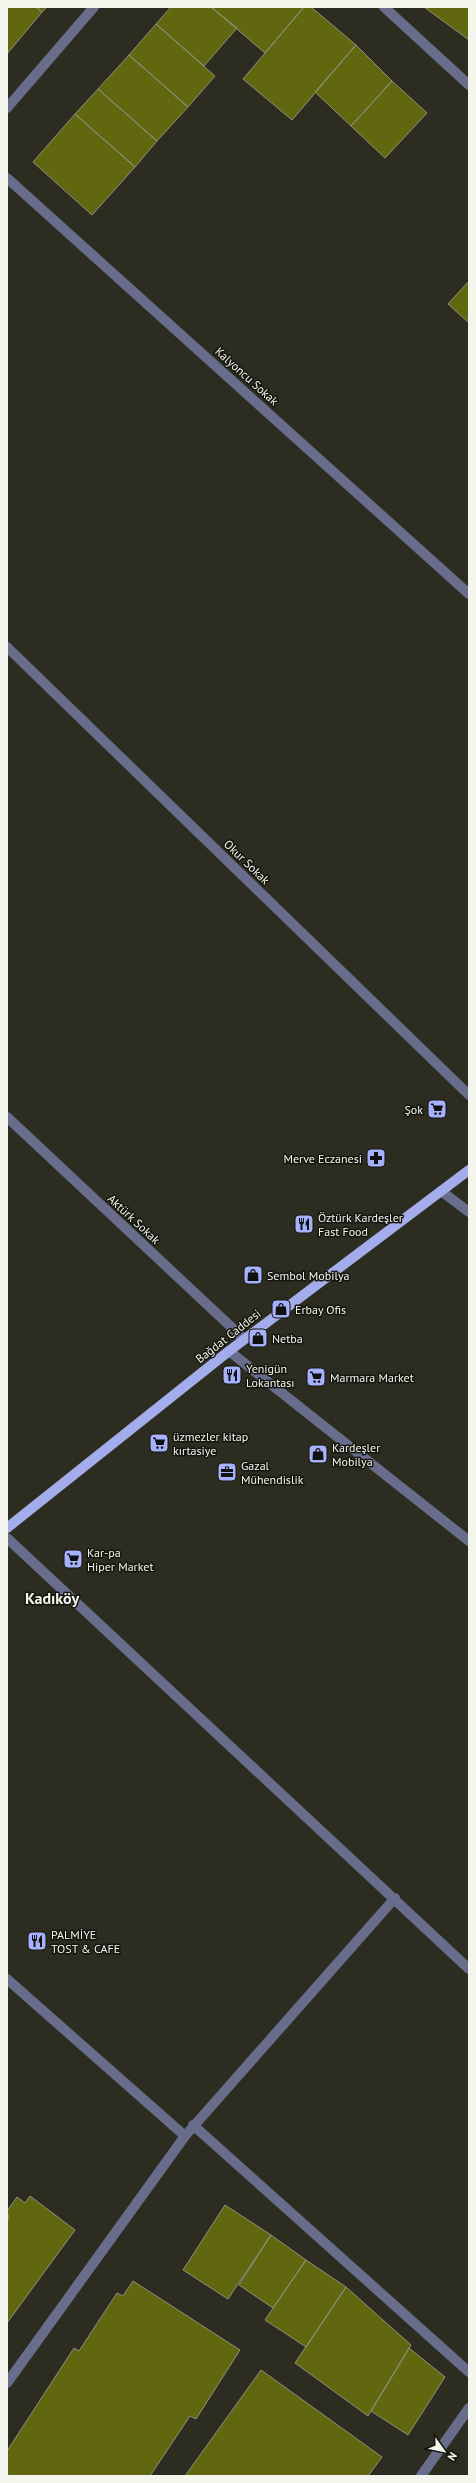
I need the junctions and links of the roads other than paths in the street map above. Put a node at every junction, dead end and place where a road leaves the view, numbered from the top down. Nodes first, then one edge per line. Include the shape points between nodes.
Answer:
1 (94, 7) edge
2 (384, 7) edge
3 (469, 85) edge
4 (7, 108) edge
5 (7, 178) edge
6 (469, 594) edge
7 (7, 647) edge
8 (469, 1095) edge
9 (7, 1117) edge
10 (469, 1170) edge
11 (441, 1191) junction
12 (469, 1212) edge
13 (244, 1339) junction
14 (229, 1350) junction
15 (7, 1528) edge
16 (7, 1538) edge
17 (469, 1542) edge
18 (395, 1898) junction
19 (469, 1968) edge
20 (7, 1978) edge
21 (193, 2126) junction
22 (185, 2136) junction
23 (469, 2372) edge
24 (7, 2383) edge
25 (469, 2408) edge
26 (421, 2476) edge

1 - 4 street
2 - 3 street
5 - 6 street, Kalyoncu Sokak
7 - 8 street, Okur Sokak
9 - 13 street, Aktürk Sokak
10 - 11 main road, Bağdat Caddesi
11 - 12 street
11 - 13 main road, Bağdat Caddesi
13 - 14 main road, Bağdat Caddesi
14 - 15 main road, Bağdat Caddesi
14 - 17 street
16 - 18 street
18 - 19 street
18 - 21 street
20 - 22 street
21 - 22 street
21 - 23 street
22 - 24 street
25 - 26 street

